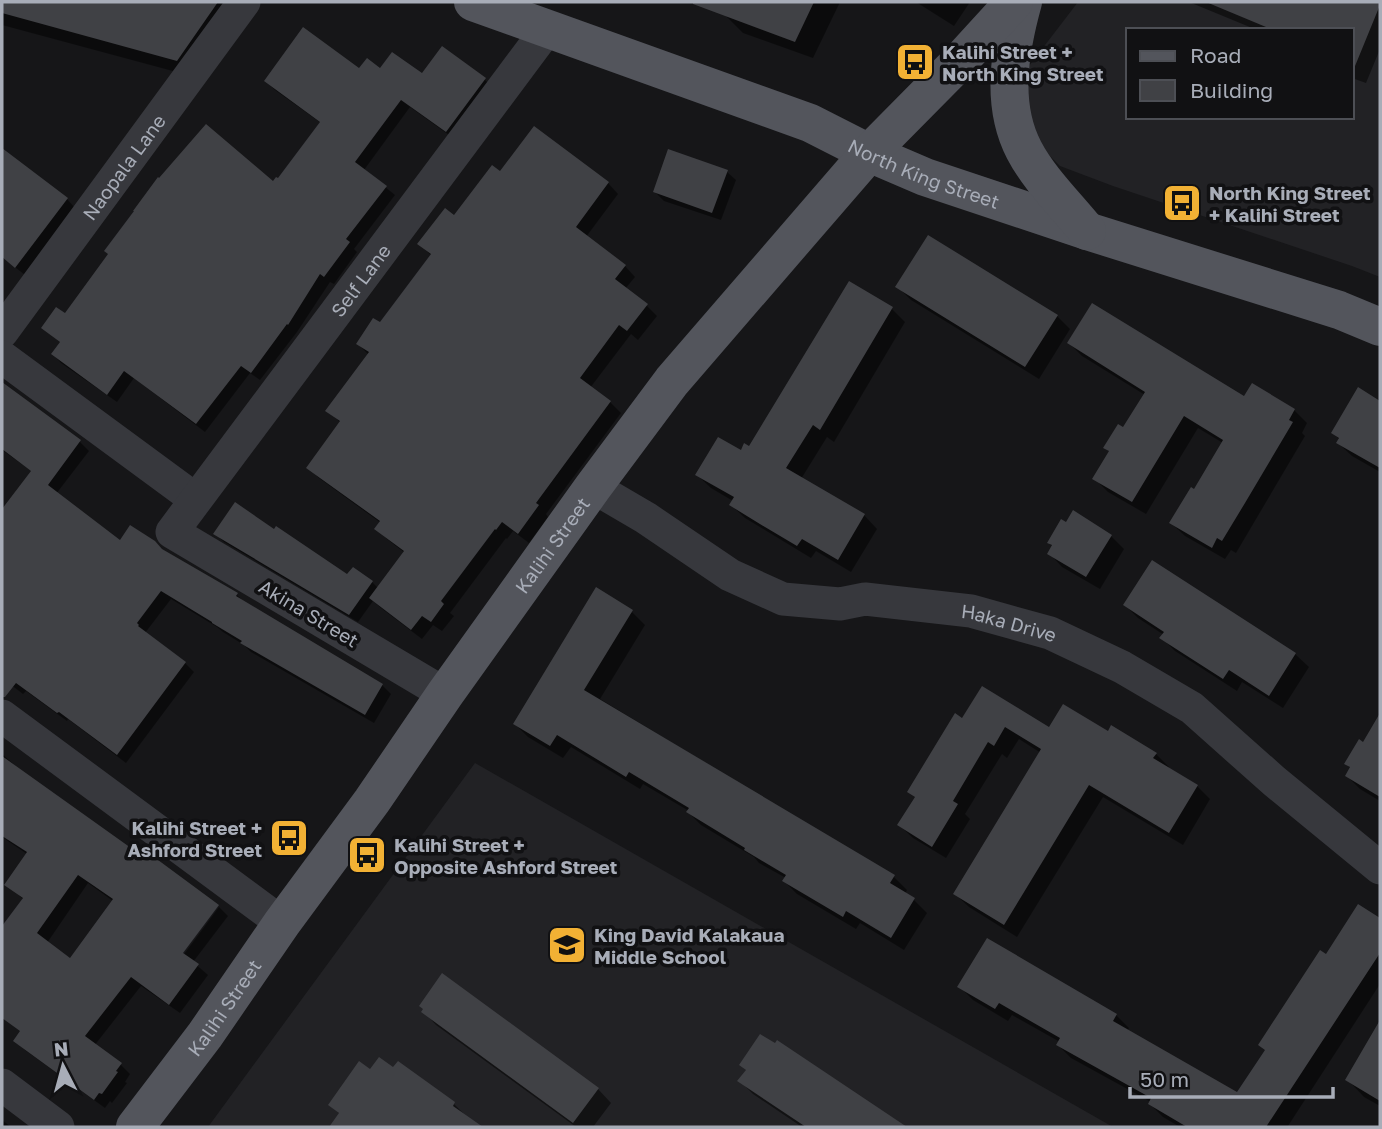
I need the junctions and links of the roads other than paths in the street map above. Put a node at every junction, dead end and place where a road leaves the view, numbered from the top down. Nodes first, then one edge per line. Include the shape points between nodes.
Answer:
1 (244, 2) edge
2 (473, 2) edge
3 (1013, 2) edge
4 (1023, 2) edge
5 (548, 28) junction
6 (869, 153) junction
7 (1087, 230) junction
8 (1380, 327) edge
9 (2, 332) edge
10 (2, 357) edge
11 (593, 487) junction
12 (195, 499) junction
13 (172, 532) joint
14 (445, 694) junction
15 (2, 716) edge
16 (1380, 868) edge
17 (282, 923) junction
18 (2, 1085) edge
19 (58, 1127) edge
20 (135, 1127) edge

1 - 9 street, Naopala Lane
2 - 5 main road, North King Street
3 - 6 main road, Kalihi Street
4 - 7 main road via 1011,69 1013,126 1042,177
5 - 6 main road, North King Street via 810,123
5 - 12 street, Self Lane
6 - 7 main road, North King Street via 925,177
6 - 11 main road, Kalihi Street via 672,381
7 - 8 main road, North King Street
10 - 12 street
11 - 14 main road, Kalihi Street
11 - 16 street, Haka Drive via 730,575 783,599 840,604 865,599 971,611 1050,633 1122,667 1192,708
12 - 13 street, Self Lane
13 - 14 street, Akina Street
14 - 17 main road, Kalihi Street
15 - 17 street
17 - 20 main road, Kalihi Street
18 - 19 street

